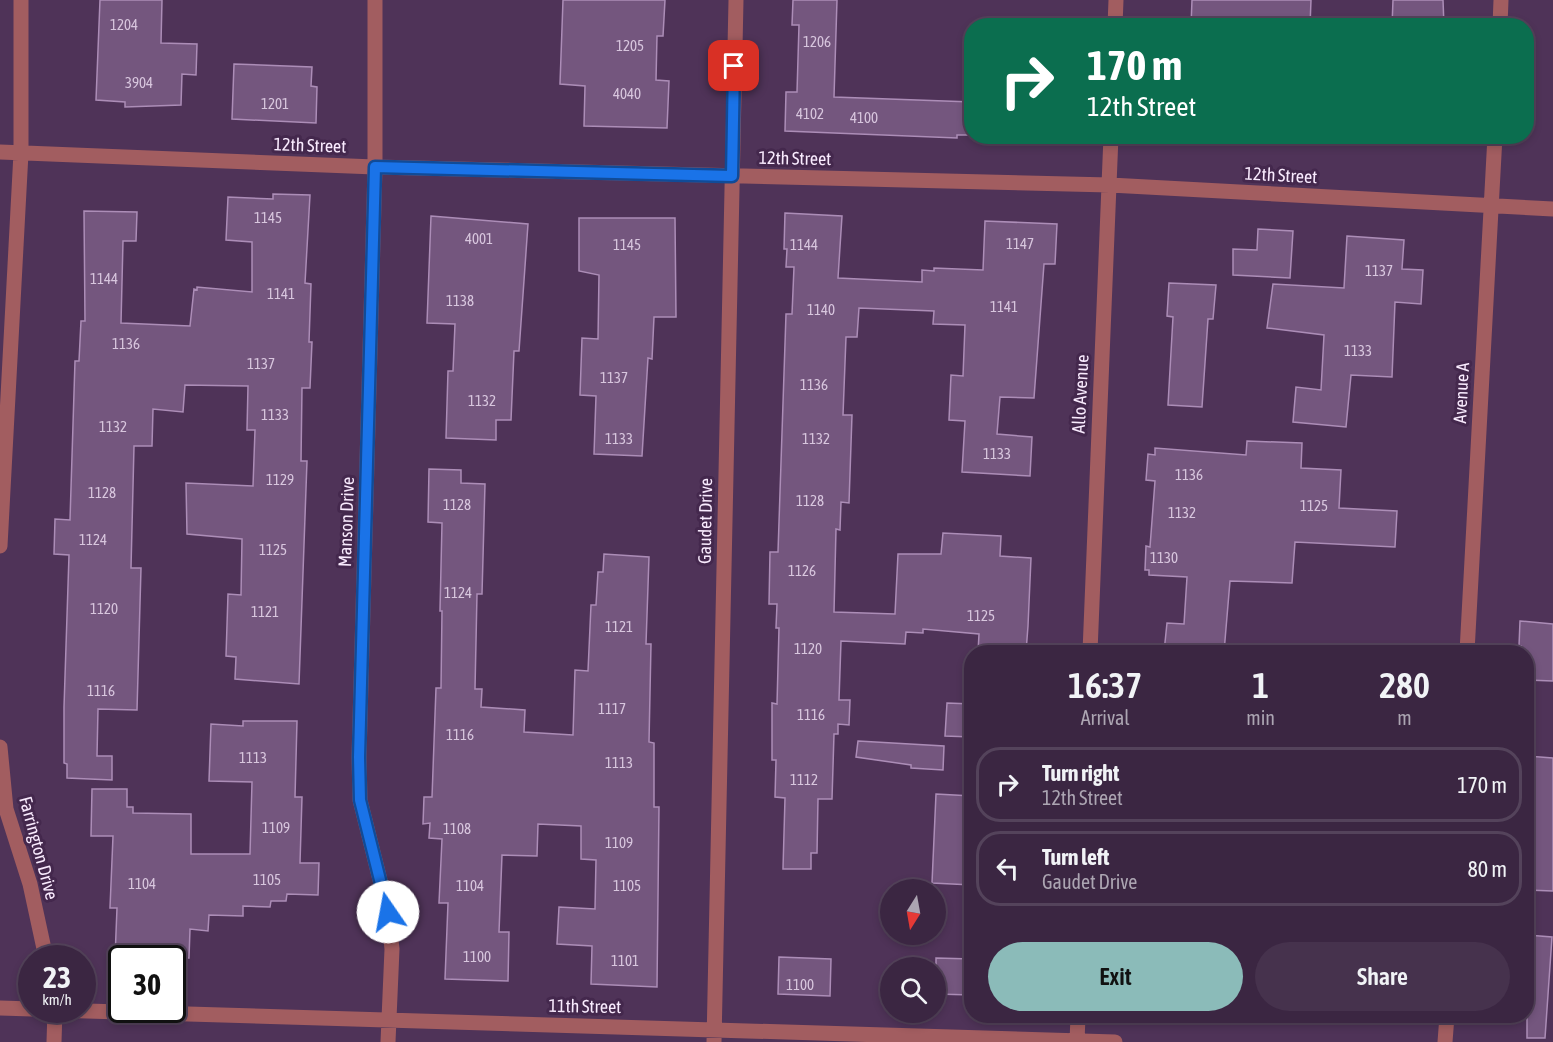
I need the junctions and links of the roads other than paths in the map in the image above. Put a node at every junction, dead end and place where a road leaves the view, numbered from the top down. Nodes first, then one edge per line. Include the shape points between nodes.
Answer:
1 (21, 0) edge
2 (375, 0) edge
3 (736, 0) edge
4 (1116, 0) edge
5 (1501, 0) edge
6 (1115, 18) edge
7 (1500, 18) edge
8 (1111, 144) edge
9 (1495, 144) edge
10 (0, 152) edge
11 (21, 153) junction
12 (375, 167) junction
13 (732, 176) junction
14 (1110, 185) junction
15 (1491, 206) junction
16 (1553, 209) edge
17 (0, 546) edge
18 (1090, 645) edge
19 (1467, 645) edge
20 (0, 747) edge
21 (43, 945) edge
22 (0, 1008) edge
23 (18, 1009) edge
24 (96, 1012) edge
25 (390, 1022) junction
26 (54, 1023) edge
27 (1078, 1023) edge
28 (1446, 1023) edge
29 (715, 1035) edge
30 (1077, 1041) edge
31 (54, 1042) edge
32 (388, 1042) edge
33 (1115, 1042) edge
34 (1445, 1042) edge

1 - 11 street
2 - 12 street, Manson Drive
3 - 13 street, Gaudet Drive
4 - 6 street
5 - 7 street
8 - 14 street, Allo Avenue
9 - 15 street, Avenue A
10 - 11 street, 12th Street
11 - 12 street, 12th Street
11 - 17 street
12 - 13 street, 12th Street
12 - 25 street, Manson Drive via 359,757 360,800 388,912 392,949
13 - 14 street, 12th Street
13 - 29 street, Gaudet Drive
14 - 15 street, 12th Street
14 - 18 street, Allo Avenue
15 - 16 street, 12th Street
15 - 19 street, Avenue A
20 - 21 street, Farrington Drive via 6,809 30,884
22 - 23 street
24 - 25 street, 11th Street
25 - 29 street, 11th Street
25 - 32 street, Manson Drive
26 - 31 street
27 - 30 street
28 - 34 street
29 - 30 street, 11th Street
30 - 33 street, 11th Street

